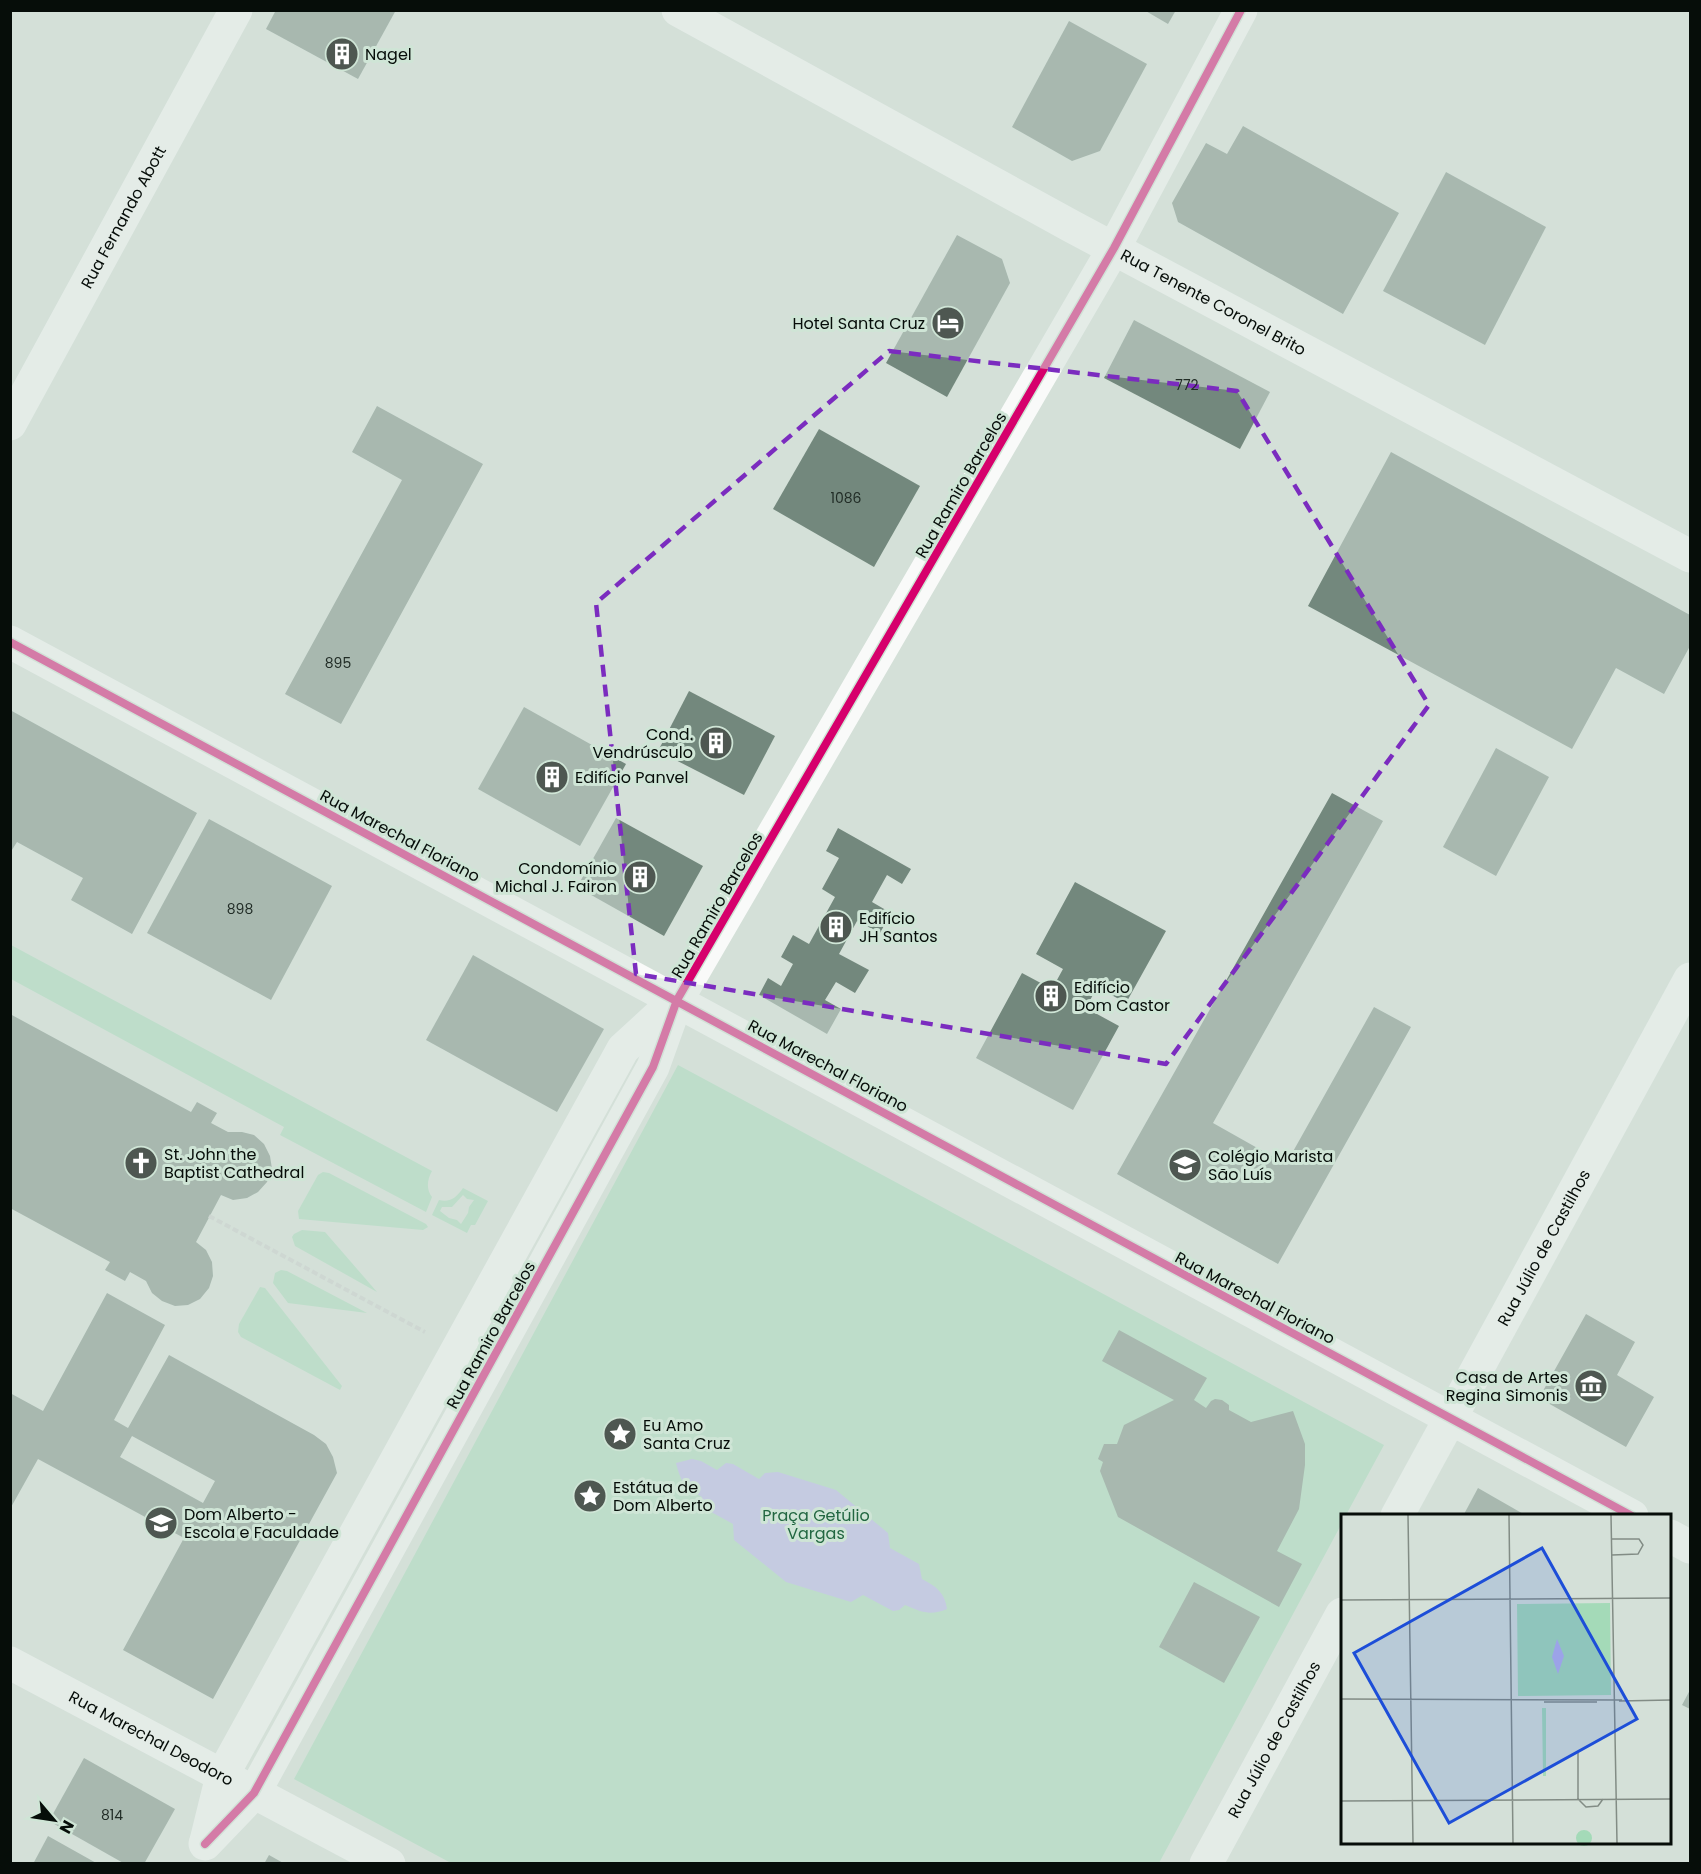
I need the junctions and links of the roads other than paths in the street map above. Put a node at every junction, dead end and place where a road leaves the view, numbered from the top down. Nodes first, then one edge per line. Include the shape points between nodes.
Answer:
1 (236, 10) edge
2 (678, 10) edge
3 (1241, 10) edge
4 (1114, 248) junction
5 (10, 424) edge
6 (1690, 556) edge
7 (10, 642) edge
8 (1690, 979) edge
9 (677, 1000) junction
10 (1450, 1419) junction
11 (1398, 1514) edge
12 (1630, 1514) edge
13 (1671, 1537) edge
14 (1690, 1547) edge
15 (1341, 1616) edge
16 (10, 1663) edge
17 (222, 1776) junction
18 (254, 1793) junction
19 (200, 1854) edge
20 (389, 1863) edge
21 (1206, 1863) edge

1 - 5 street, Rua Fernando Abott
2 - 4 street, Rua Tenente Coronel Brito
3 - 4 street, Rua Ramiro Barcelos
4 - 6 street, Rua Tenente Coronel Brito
4 - 9 street, Rua Ramiro Barcelos
7 - 9 street, Rua Marechal Floriano
8 - 10 street, Rua Júlio de Castilhos
9 - 10 street, Rua Marechal Floriano
9 - 17 street, Rua Ramiro Barcelos via 623,1049
9 - 18 street, Rua Ramiro Barcelos via 653,1067
10 - 11 street, Rua Júlio de Castilhos
10 - 12 street, Rua Marechal Floriano
13 - 14 street
15 - 21 street, Rua Júlio de Castilhos
16 - 17 street, Rua Marechal Deodoro
17 - 18 street, Rua Marechal Deodoro
17 - 19 street, Rua Ramiro Barcelos
18 - 19 street, Rua Ramiro Barcelos
18 - 20 street, Rua Marechal Deodoro

